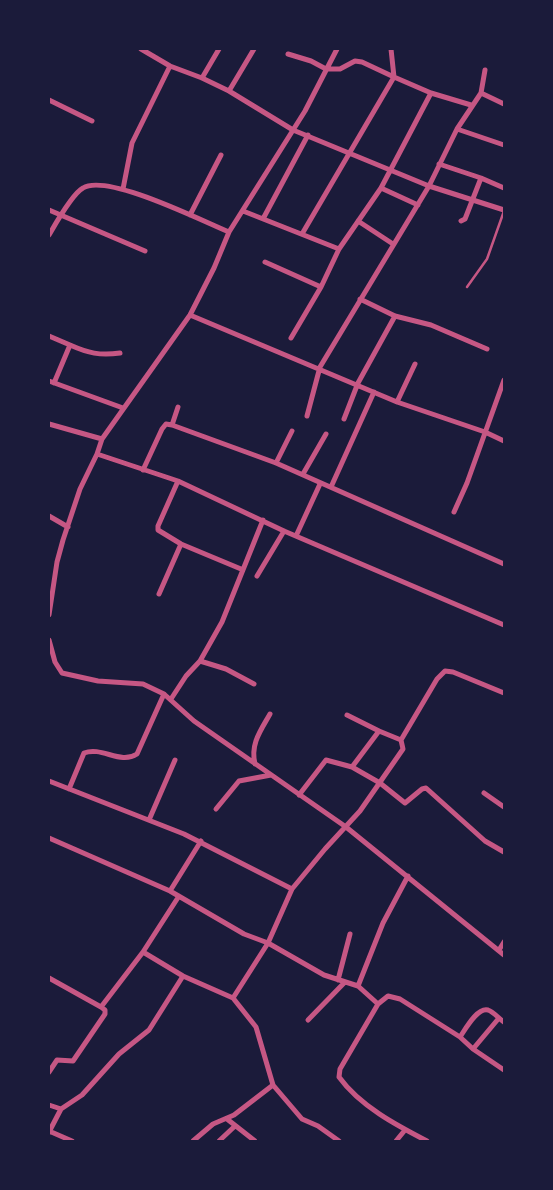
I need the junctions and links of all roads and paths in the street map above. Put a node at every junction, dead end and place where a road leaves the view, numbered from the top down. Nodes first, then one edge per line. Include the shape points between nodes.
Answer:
1 (141, 49) edge
2 (219, 49) edge
3 (254, 49) edge
4 (337, 49) edge
5 (391, 49) edge
6 (288, 54) dead end
7 (170, 66) junction
8 (326, 69) junction
9 (485, 70) dead end
10 (394, 76) junction
11 (202, 78) junction
12 (229, 91) junction
13 (431, 93) junction
14 (481, 93) junction
15 (49, 100) edge
16 (504, 104) edge
17 (471, 105) junction
18 (92, 121) dead end
19 (457, 129) junction
20 (293, 130) junction
21 (308, 135) junction
22 (504, 145) edge
23 (350, 153) junction
24 (221, 156) dead end
25 (439, 164) junction
26 (389, 170) junction
27 (481, 178) junction
28 (429, 186) junction
29 (381, 188) junction
30 (504, 188) edge
31 (123, 189) junction
32 (473, 201) junction
33 (418, 205) junction
34 (49, 210) edge
35 (504, 210) edge
36 (244, 211) junction
37 (190, 215) junction
38 (61, 216) junction
39 (264, 218) junction
40 (358, 221) junction
41 (461, 221) dead end
42 (229, 232) junction
43 (49, 234) edge
44 (302, 234) junction
45 (394, 244) junction
46 (339, 249) junction
47 (145, 251) dead end
48 (265, 262) dead end
49 (321, 287) junction
50 (467, 287) dead end
51 (360, 298) junction
52 (190, 314) junction
53 (395, 316) junction
54 (49, 336) edge
55 (291, 338) dead end
56 (70, 345) junction
57 (487, 349) dead end
58 (120, 353) dead end
59 (416, 364) dead end
60 (320, 368) junction
61 (504, 380) edge
62 (51, 382) edge
63 (358, 384) junction
64 (374, 392) junction
65 (397, 402) junction
66 (178, 407) dead end
67 (123, 408) junction
68 (307, 416) dead end
69 (344, 418) dead end
70 (49, 424) edge
71 (172, 425) junction
72 (292, 431) dead end
73 (485, 432) junction
74 (326, 434) dead end
75 (102, 438) junction
76 (504, 442) edge
77 (97, 454) junction
78 (276, 463) junction
79 (143, 470) junction
80 (304, 474) junction
81 (178, 481) junction
82 (320, 484) junction
83 (331, 487) junction
84 (454, 512) dead end
85 (49, 516) edge
86 (262, 520) junction
87 (68, 527) junction
88 (284, 531) junction
89 (296, 536) junction
90 (181, 544) junction
91 (504, 564) edge
92 (241, 569) junction
93 (257, 576) dead end
94 (159, 594) dead end
95 (49, 615) edge
96 (504, 625) edge
97 (49, 640) edge
98 (200, 661) junction
99 (254, 684) dead end
100 (504, 693) edge
101 (164, 694) junction
102 (171, 699) junction
103 (270, 714) dead end
104 (347, 715) dead end
105 (379, 731) junction
106 (402, 740) junction
107 (176, 760) dead end
108 (255, 764) junction
109 (352, 767) junction
110 (271, 775) junction
111 (49, 781) edge
112 (380, 783) junction
113 (69, 789) junction
114 (484, 793) dead end
115 (299, 795) junction
116 (504, 807) edge
117 (216, 809) dead end
118 (149, 820) junction
119 (346, 827) junction
120 (49, 838) edge
121 (201, 841) junction
122 (504, 852) edge
123 (408, 876) junction
124 (292, 889) junction
125 (170, 892) junction
126 (179, 896) junction
127 (350, 934) dead end
128 (504, 942) edge
129 (268, 944) junction
130 (499, 950) junction
131 (143, 952) junction
132 (504, 955) edge
133 (183, 976) junction
134 (49, 978) edge
135 (338, 980) junction
136 (344, 983) junction
137 (358, 986) junction
138 (233, 998) junction
139 (378, 1004) junction
140 (101, 1007) junction
141 (499, 1018) junction
142 (308, 1020) dead end
143 (504, 1022) edge
144 (460, 1037) junction
145 (473, 1049) junction
146 (504, 1070) edge
147 (49, 1072) edge
148 (273, 1085) junction
149 (49, 1105) edge
150 (61, 1109) junction
151 (227, 1119) junction
152 (234, 1126) junction
153 (405, 1130) junction
154 (49, 1131) edge
155 (72, 1141) edge
156 (193, 1141) edge
157 (218, 1141) edge
158 (256, 1141) edge
159 (340, 1141) edge
160 (396, 1141) edge
161 (427, 1141) edge

1 - 7 street
2 - 11 street
3 - 12 street
4 - 8 street
5 - 10 street
6 - 8 street
7 - 11 street
7 - 31 street via 132,143
8 - 10 street via 345,68 355,61
8 - 20 street
9 - 14 street
10 - 13 street
10 - 23 street
11 - 12 street
12 - 20 street
13 - 17 street
13 - 26 street
14 - 16 street
14 - 17 street
15 - 18 street
17 - 19 street
19 - 22 street
19 - 25 street
20 - 21 street
20 - 36 street
21 - 23 street
21 - 39 street
23 - 26 street
23 - 44 street
24 - 37 street
25 - 27 street
25 - 28 street
26 - 28 street
26 - 29 street
27 - 30 street
27 - 32 street
28 - 32 street
28 - 33 street
29 - 33 street
29 - 40 street
31 - 37 street
31 - 38 street via 85,186
32 - 35 street
32 - 41 street
33 - 45 street
34 - 38 street
35 - 50 lane via 487,259
36 - 39 street
36 - 42 street
37 - 42 street
38 - 43 street
38 - 47 street
39 - 44 street
40 - 45 street
40 - 46 street
42 - 52 street
44 - 46 street
45 - 51 street
46 - 49 street
48 - 49 street
49 - 55 street
51 - 53 street
51 - 60 street
52 - 60 street
52 - 67 street
53 - 57 street via 430,325
53 - 63 street
54 - 56 street
56 - 58 street via 91,354 106,356
56 - 62 street
59 - 65 street
60 - 63 street
60 - 68 street
61 - 73 street
62 - 67 street
63 - 64 street
63 - 69 street
64 - 65 street
64 - 83 street
65 - 73 street
66 - 71 street
67 - 75 street
70 - 75 street
71 - 78 street
71 - 79 street via 166,424 162,429
72 - 78 street
73 - 76 street
73 - 84 street
74 - 80 street
75 - 77 street
77 - 79 street
77 - 87 street via 80,489
78 - 80 street
79 - 81 street
80 - 82 street
81 - 86 street
81 - 90 street via 158,530
82 - 83 street
82 - 89 street
83 - 91 street
85 - 87 street
86 - 88 street
86 - 92 street
87 - 95 street via 57,562
88 - 89 street
88 - 93 street
89 - 96 street
90 - 92 street
90 - 94 street
92 - 98 street via 222,622
97 - 101 street via 54,662 62,673 98,681 143,684
98 - 99 street via 226,669
98 - 102 street
100 - 106 street via 444,671 436,679
101 - 102 street
101 - 113 street via 137,754 123,758 91,750 84,753
102 - 108 street via 194,721
103 - 108 street via 255,742
104 - 105 street
105 - 106 street
105 - 109 street
106 - 112 street via 403,749
107 - 118 street
108 - 110 street
109 - 112 street
109 - 115 street via 326,760
110 - 115 street
110 - 117 street via 239,781
111 - 113 street
112 - 119 street
112 - 122 street via 405,803 426,788 486,841
113 - 118 street
114 - 116 street
115 - 119 street
118 - 121 street
119 - 123 street
119 - 124 street
120 - 125 street
121 - 124 street
121 - 125 street
123 - 130 street
123 - 137 street via 383,923
124 - 129 street
125 - 126 street
126 - 129 street via 244,934
126 - 131 street
127 - 135 street
128 - 130 street
129 - 135 street
129 - 138 street
130 - 132 street
131 - 133 street
131 - 140 street
133 - 138 street
133 - 150 street via 149,1030 119,1054 82,1095
134 - 140 street
135 - 136 street
136 - 137 street
136 - 142 street
137 - 139 street
138 - 148 street via 256,1027
139 - 144 street via 388,996 400,999
139 - 153 street via 345,1060 339,1077 350,1092
140 - 147 street via 105,1014 73,1061 57,1060
141 - 143 street
141 - 144 street via 490,1010 484,1010
141 - 145 street
144 - 145 street
145 - 146 street
148 - 151 street
148 - 159 street via 302,1119
149 - 150 street
150 - 154 street
151 - 152 street
151 - 156 street via 213,1124
152 - 157 street
152 - 158 street
153 - 160 street
153 - 161 street
154 - 155 street

